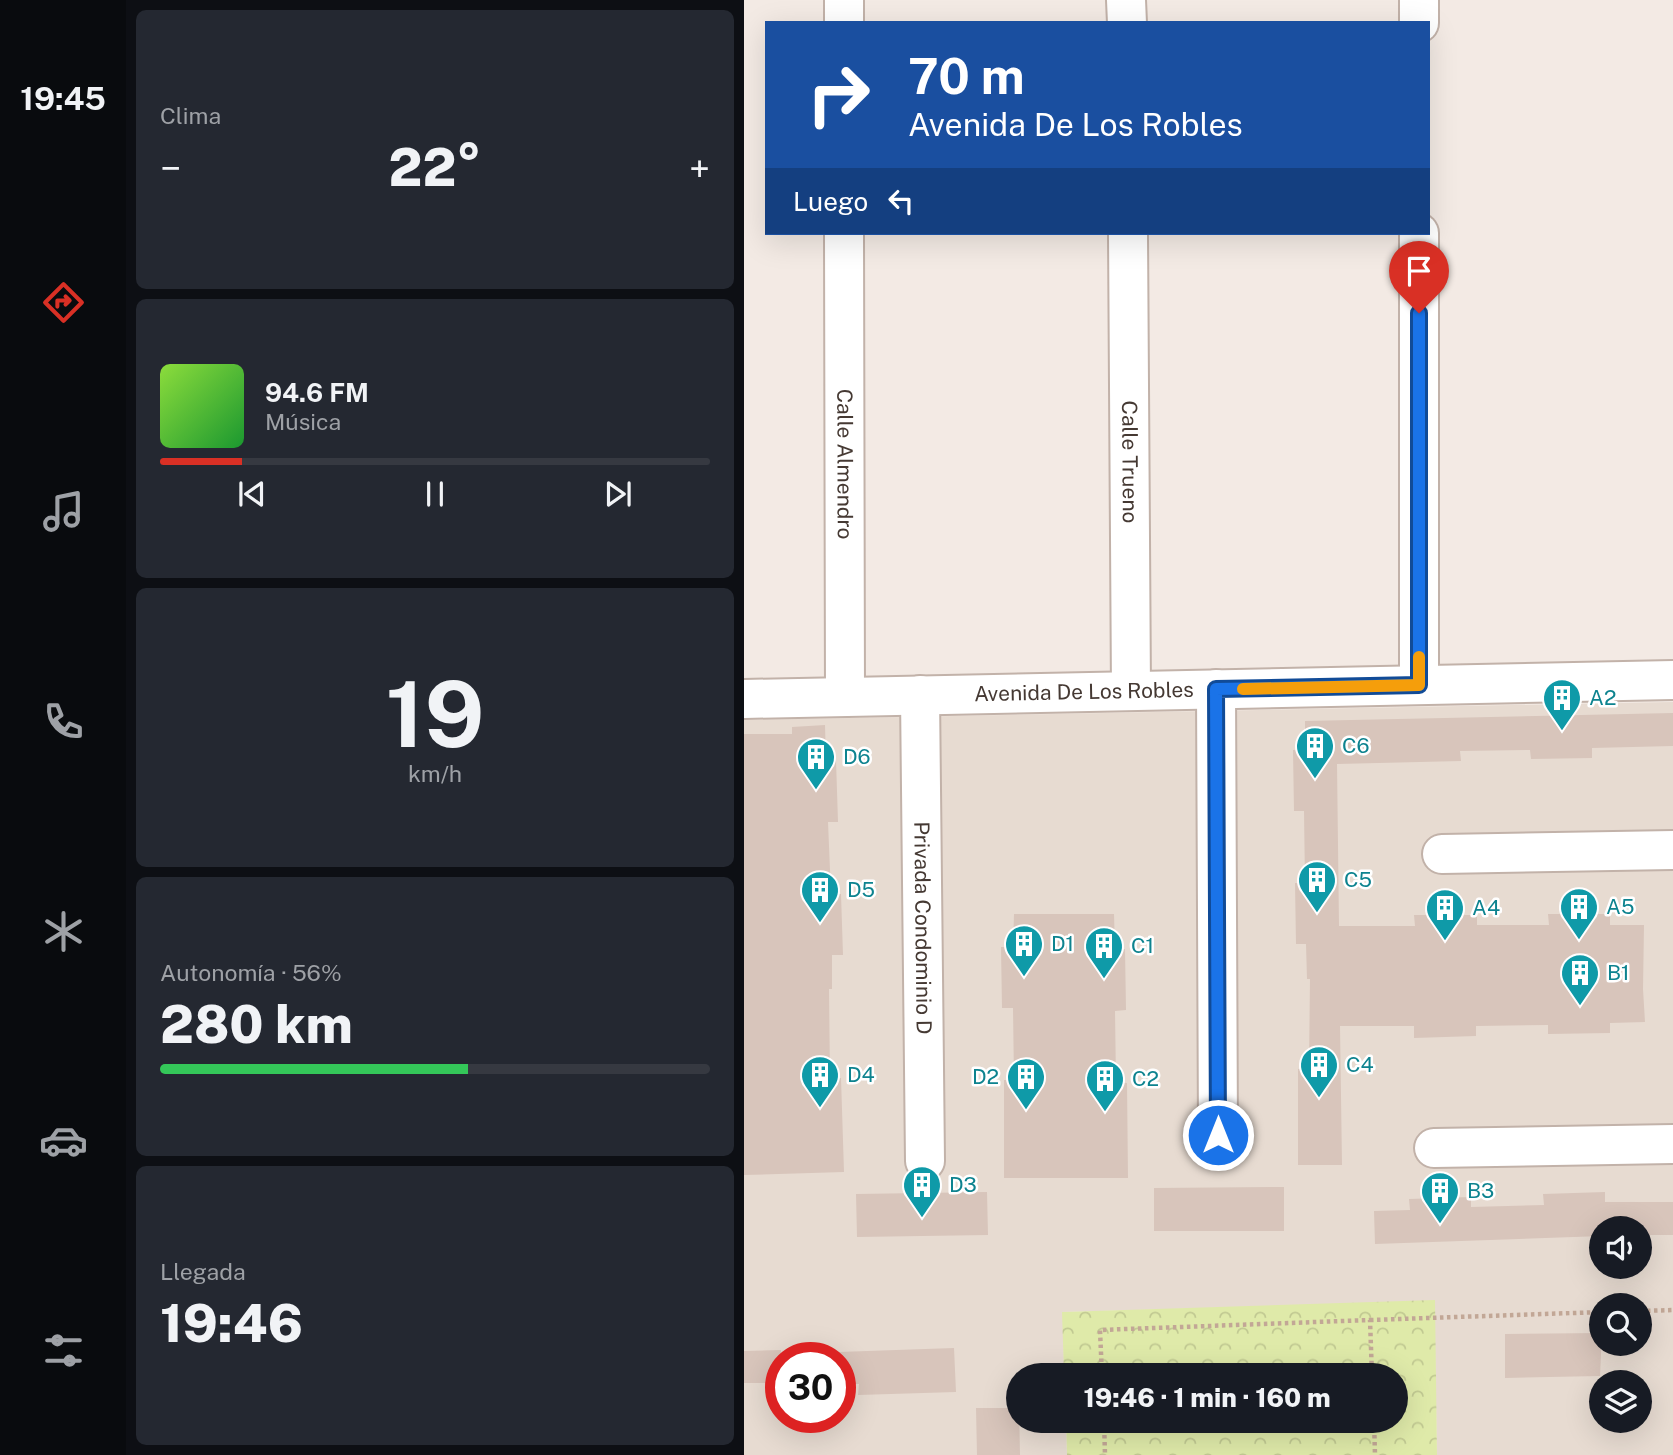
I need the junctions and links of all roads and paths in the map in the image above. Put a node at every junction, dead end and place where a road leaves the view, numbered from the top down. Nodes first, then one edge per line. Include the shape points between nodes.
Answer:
1 (844, 0) edge
2 (1127, 0) edge
3 (1419, 0) edge
4 (844, 21) edge
5 (1127, 21) edge
6 (1419, 21) edge
7 (844, 235) edge
8 (1128, 235) edge
9 (1419, 235) edge
10 (1673, 680) edge
11 (1419, 685) junction
12 (1216, 689) junction
13 (1131, 691) junction
14 (920, 695) junction
15 (845, 697) junction
16 (744, 699) edge
17 (1673, 850) edge
18 (1442, 854) dead end
19 (1218, 1135) dead end
20 (1673, 1144) edge
21 (1434, 1148) dead end
22 (925, 1161) dead end
23 (1673, 1310) edge
24 (1652, 1311) edge
25 (1589, 1312) edge
26 (1370, 1320) junction
27 (1101, 1363) edge
28 (1372, 1363) edge
29 (1104, 1433) edge
30 (1374, 1433) edge
31 (1105, 1455) edge
32 (1375, 1455) edge

1 - 4 street
2 - 5 street
3 - 6 street
7 - 15 street, Calle Almendro
8 - 13 street, Calle Trueno
9 - 11 street
10 - 11 street, Avenida De Los Robles
11 - 12 street, Avenida De Los Robles
12 - 13 street, Avenida De Los Robles
12 - 19 street
13 - 14 street, Avenida De Los Robles
14 - 15 street, Avenida De Los Robles
14 - 22 street, Privada Condominio D
15 - 16 street, Avenida De Los Robles
17 - 18 street
20 - 21 street
23 - 24 path
25 - 26 path
26 - 27 path via 1100,1330
26 - 28 path
29 - 31 path
30 - 32 path

